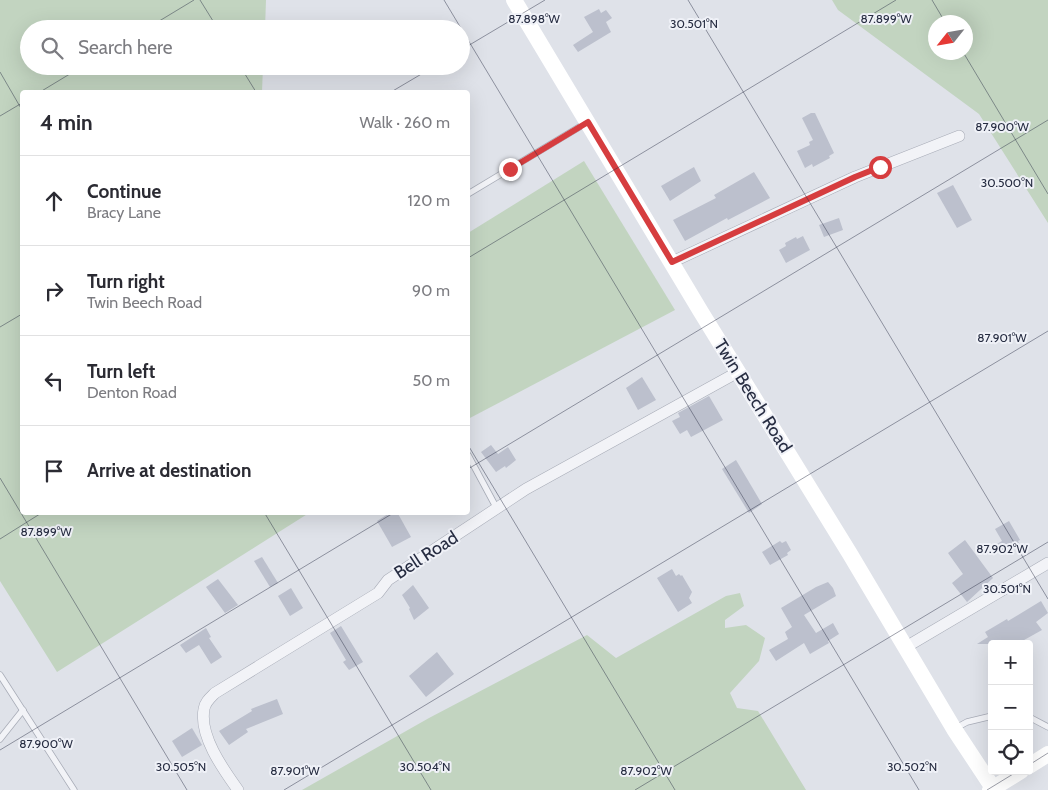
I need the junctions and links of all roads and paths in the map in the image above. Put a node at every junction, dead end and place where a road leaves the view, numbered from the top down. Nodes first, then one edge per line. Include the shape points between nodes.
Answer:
1 (514, 0) edge
2 (588, 122) junction
3 (959, 136) dead end
4 (470, 193) edge
5 (672, 262) junction
6 (738, 372) junction
7 (470, 459) edge
8 (496, 507) junction
9 (1048, 563) edge
10 (906, 647) junction
11 (0, 675) edge
12 (23, 710) junction
13 (988, 717) edge
14 (1033, 719) edge
15 (1048, 728) edge
16 (954, 729) junction
17 (0, 739) edge
18 (1048, 754) edge
19 (1033, 763) edge
20 (1015, 775) edge
21 (993, 789) edge
22 (74, 790) edge
23 (238, 790) edge

1 - 2 street, Twin Beech Road
2 - 4 lane
2 - 5 street, Twin Beech Road
3 - 5 street via 855,177
5 - 6 street, Twin Beech Road
6 - 8 street, Bell Road
6 - 10 street, Twin Beech Road
7 - 8 lane
8 - 23 street, Bell Road via 388,580 378,593 222,687 208,700 204,709 207,734 213,751
9 - 10 street
10 - 16 street, Twin Beech Road
11 - 12 lane
12 - 17 lane
12 - 22 lane
13 - 16 lane via 966,722
14 - 15 lane
16 - 21 street, Twin Beech Road
18 - 19 street
20 - 21 street

